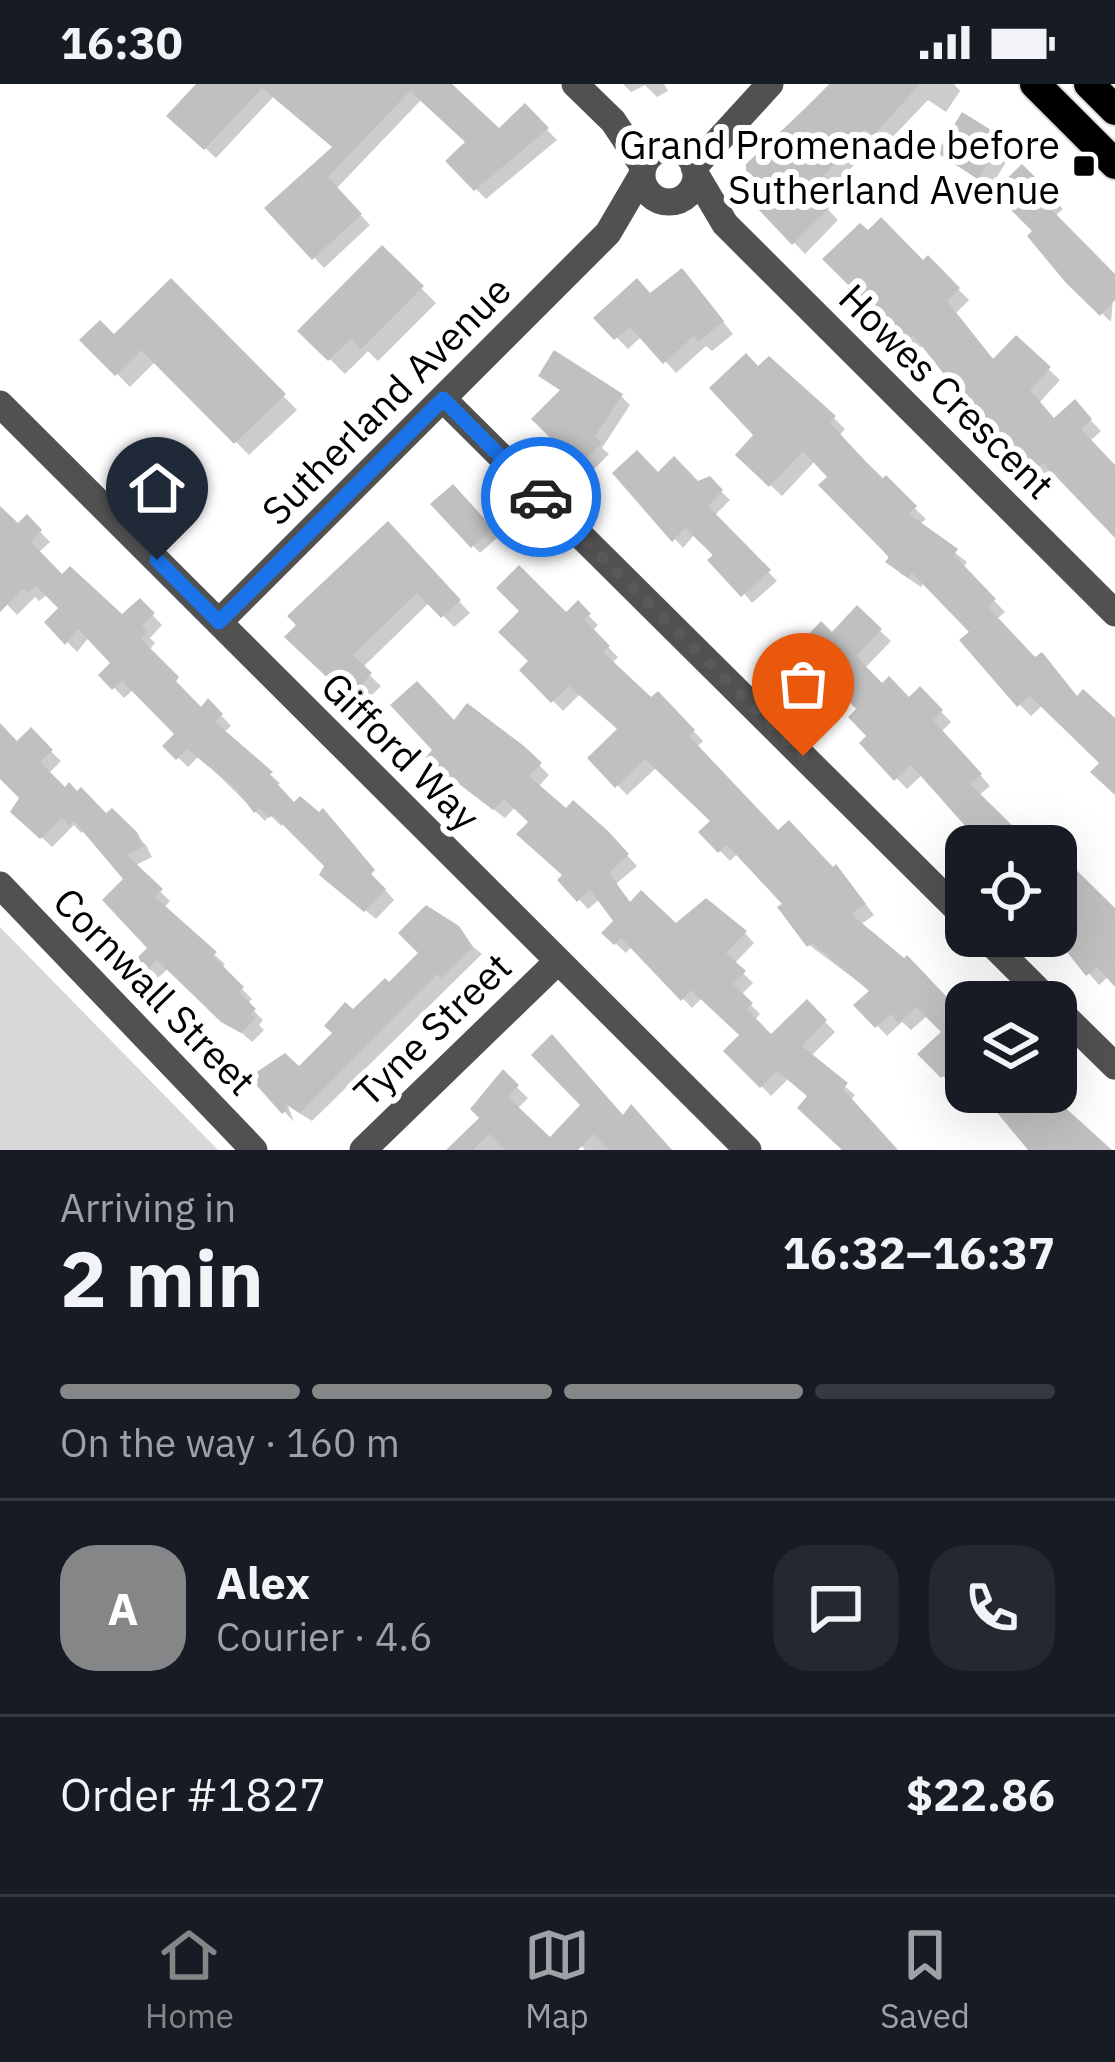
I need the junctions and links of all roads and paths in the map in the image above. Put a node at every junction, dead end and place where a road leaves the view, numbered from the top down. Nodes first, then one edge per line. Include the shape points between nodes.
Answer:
1 (575, 84) edge
2 (747, 84) edge
3 (770, 84) edge
4 (1035, 84) edge
5 (1088, 84) edge
6 (1115, 110) edge
7 (670, 163) junction
8 (1115, 164) edge
9 (671, 201) junction
10 (724, 224) junction
11 (608, 233) junction
12 (443, 399) junction
13 (0, 404) edge
14 (1115, 613) edge
15 (219, 622) junction
16 (0, 885) edge
17 (945, 897) edge
18 (1005, 957) edge
19 (556, 963) junction
20 (1029, 981) edge
21 (1077, 1029) edge
22 (1115, 1066) edge
23 (254, 1150) edge
24 (363, 1150) edge
25 (748, 1150) edge

1 - 7 street, Howes Crescent
2 - 7 street, Sutherland Avenue
3 - 7 street, Sutherland Avenue
4 - 8 main road
5 - 6 main road
7 - 9 street via 690,192
7 - 9 street via 649,193
7 - 10 street, Howes Crescent
7 - 11 street, Sutherland Avenue
9 - 10 street, Howes Crescent
9 - 11 street, Sutherland Avenue
10 - 14 street, Howes Crescent
11 - 12 street, Sutherland Avenue
12 - 15 street, Sutherland Avenue
12 - 17 street
13 - 15 street, Gifford Way
15 - 19 street, Gifford Way
16 - 23 street, Cornwall Street
18 - 20 street
19 - 24 street, Tyne Street
19 - 25 street, Gifford Way
21 - 22 street

